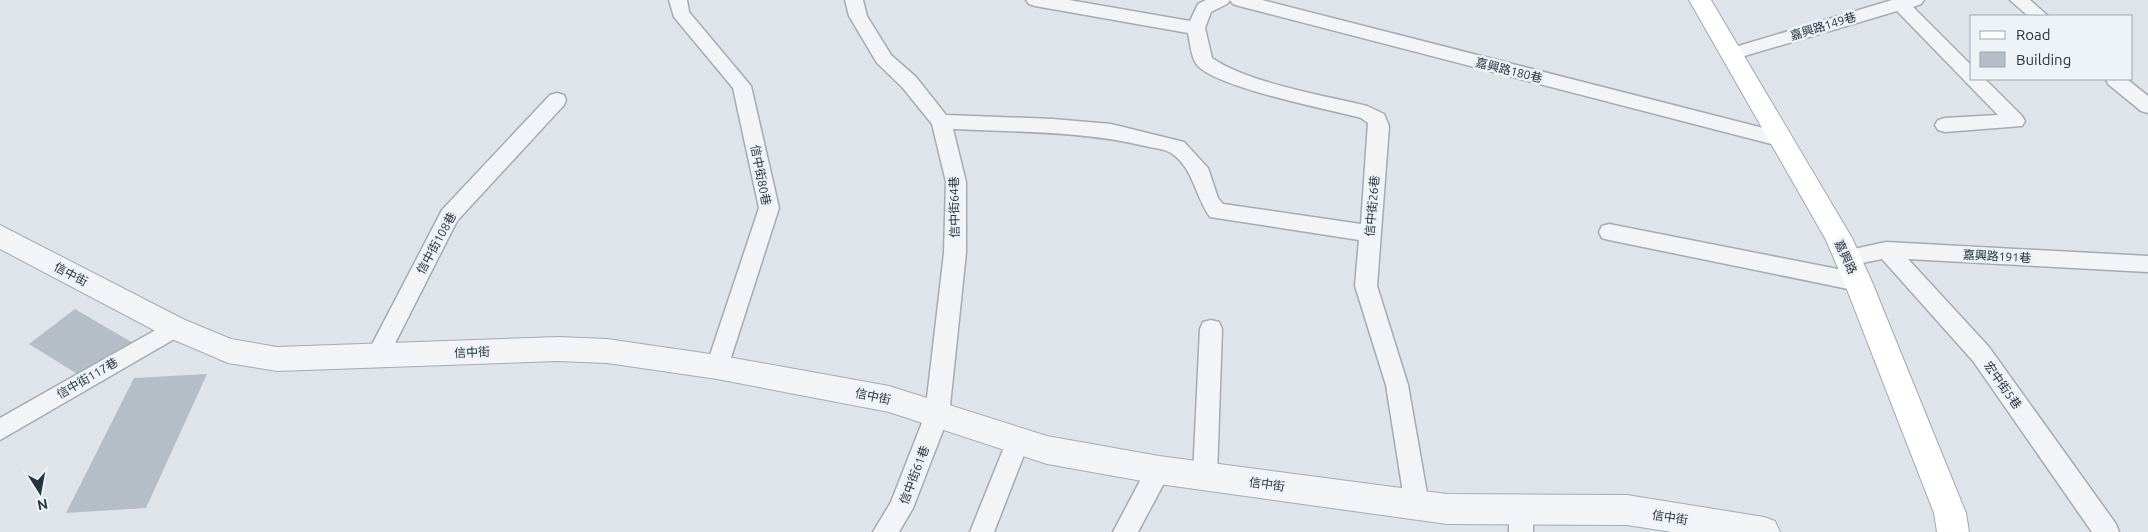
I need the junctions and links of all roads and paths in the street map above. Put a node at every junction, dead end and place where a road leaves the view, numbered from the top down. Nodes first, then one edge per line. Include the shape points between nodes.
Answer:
1 (678, 0) edge
2 (854, 0) edge
3 (1035, 0) edge
4 (1221, 0) edge
5 (1239, 0) edge
6 (1700, 0) edge
7 (2019, 0) edge
8 (1907, 2) edge
9 (2037, 15) edge
10 (1196, 28) junction
11 (1731, 54) junction
12 (1970, 75) edge
13 (1975, 80) edge
14 (2116, 80) edge
15 (556, 100) dead end
16 (2148, 106) edge
17 (940, 122) junction
18 (1945, 125) dead end
19 (1779, 139) junction
20 (1609, 232) dead end
21 (1370, 233) junction
22 (0, 236) edge
23 (1886, 250) junction
24 (1847, 258) junction
25 (2148, 264) edge
26 (1858, 282) junction
27 (175, 328) junction
28 (1211, 329) dead end
29 (377, 356) junction
30 (717, 367) junction
31 (937, 415) junction
32 (0, 430) edge
33 (1017, 442) junction
34 (1159, 470) junction
35 (1205, 475) junction
36 (1417, 505) junction
37 (1521, 521) edge
38 (885, 532) edge
39 (982, 532) edge
40 (1125, 532) edge
41 (1764, 532) edge
42 (1952, 532) edge
43 (2107, 532) edge

1 - 30 lane, 信中街80巷 via 680,13 742,86 769,208
2 - 17 lane, 信中街64巷 via 858,16 884,59 909,82
3 - 10 lane
4 - 10 lane via 1204,8
5 - 19 lane, 嘉興路180巷
6 - 11 main road, 嘉興路
7 - 9 lane
8 - 11 lane, 嘉興路149巷
8 - 12 lane
10 - 21 lane, 信中街26巷 via 1204,61 1218,71 1240,80 1367,113 1377,119
11 - 19 main road, 嘉興路
13 - 18 lane via 2015,121
14 - 16 lane
15 - 29 lane, 信中街108巷 via 448,216
17 - 21 lane via 1111,131 1177,147 1201,173 1217,211
17 - 31 lane, 信中街64巷 via 956,182 955,253
19 - 24 main road, 嘉興路
20 - 26 lane
21 - 36 lane, 信中街26巷 via 1366,286 1397,385
22 - 27 street, 信中街
23 - 24 lane, 嘉興路191巷
23 - 25 lane, 嘉興路191巷
23 - 43 lane, 宏中街5巷 via 1981,354
24 - 26 main road, 嘉興路
26 - 42 main road, 嘉興路 via 1950,513
27 - 29 street, 信中街 via 228,351 277,359
27 - 32 lane, 信中街117巷
28 - 35 lane
29 - 30 street, 信中街 via 607,350
30 - 31 street, 信中街 via 889,399
31 - 33 street, 信中街
31 - 38 lane, 信中街61巷 via 902,508
33 - 34 street, 信中街
33 - 39 lane
34 - 35 street, 信中街
34 - 40 lane
35 - 36 street, 信中街
36 - 37 street, 信中街
37 - 41 street, 信中街 via 1627,510

